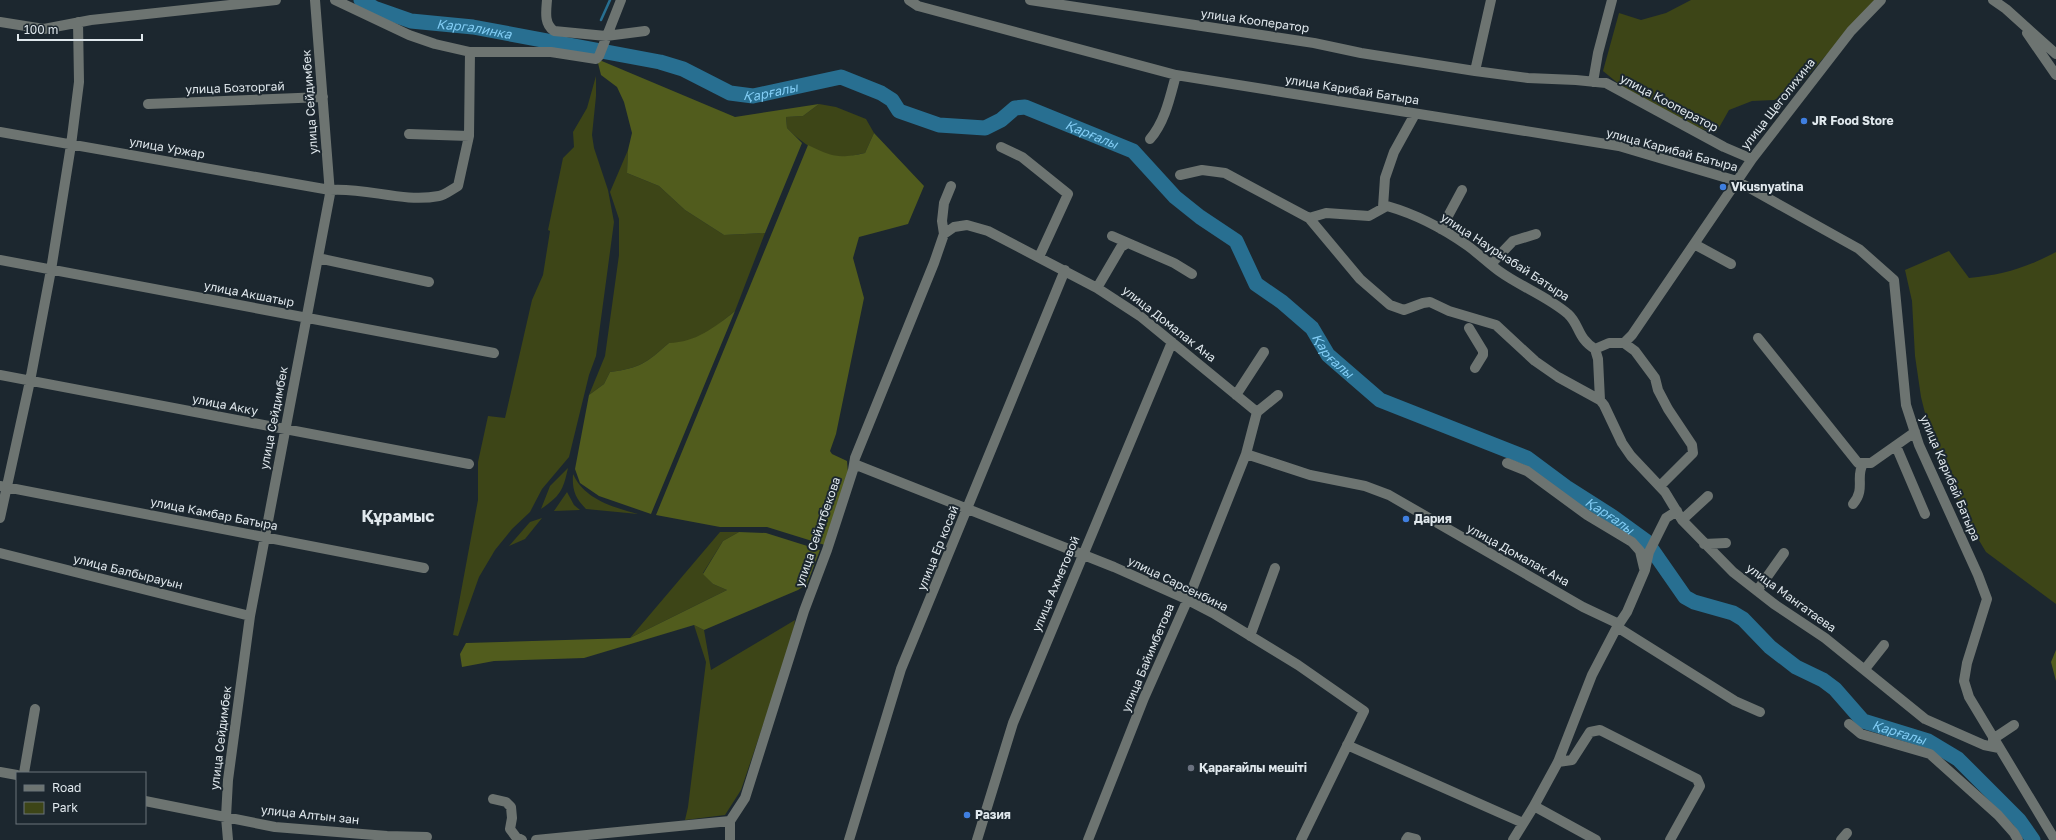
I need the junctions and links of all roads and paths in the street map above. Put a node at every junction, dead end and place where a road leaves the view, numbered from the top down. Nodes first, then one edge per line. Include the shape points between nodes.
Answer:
1 (276, 0) edge
2 (315, 0) edge
3 (335, 0) edge
4 (547, 0) edge
5 (621, 0) edge
6 (909, 0) edge
7 (1030, 0) edge
8 (1491, 0) edge
9 (1612, 0) edge
10 (1881, 0) edge
11 (1993, 0) edge
12 (2016, 19) junction
13 (0, 22) edge
14 (78, 22) junction
15 (644, 31) dead end
16 (606, 36) junction
17 (470, 52) junction
18 (2056, 54) edge
19 (1475, 71) junction
20 (1176, 75) junction
21 (2056, 75) edge
22 (1593, 82) junction
23 (323, 97) junction
24 (148, 104) dead end
25 (1415, 114) junction
26 (0, 132) edge
27 (409, 134) dead end
28 (469, 136) junction
29 (1150, 139) dead end
30 (71, 145) junction
31 (1001, 147) dead end
32 (1752, 159) junction
33 (1180, 175) dead end
34 (1737, 181) junction
35 (951, 186) dead end
36 (330, 190) junction
37 (1462, 190) dead end
38 (1382, 207) junction
39 (1309, 218) junction
40 (1441, 229) junction
41 (944, 234) junction
42 (1536, 234) dead end
43 (1112, 236) dead end
44 (1126, 244) junction
45 (1694, 244) junction
46 (1039, 257) junction
47 (318, 258) junction
48 (0, 260) edge
49 (1491, 264) junction
50 (1731, 264) dead end
51 (51, 270) junction
52 (1065, 270) junction
53 (1192, 274) dead end
54 (430, 282) dead end
55 (1097, 288) junction
56 (307, 318) junction
57 (1475, 319) junction
58 (1758, 338) dead end
59 (1172, 342) junction
60 (1624, 343) junction
61 (1595, 350) junction
62 (1264, 352) dead end
63 (494, 353) dead end
64 (1475, 368) dead end
65 (0, 375) edge
66 (30, 381) junction
67 (1236, 394) junction
68 (1278, 395) dead end
69 (1600, 400) junction
70 (1257, 412) junction
71 (285, 429) junction
72 (1916, 432) junction
73 (1896, 446) junction
74 (1246, 454) junction
75 (1507, 463) dead end
76 (469, 464) dead end
77 (854, 464) junction
78 (1863, 464) junction
79 (1660, 486) junction
80 (3, 487) edge
81 (1708, 496) dead end
82 (1853, 504) dead end
83 (968, 508) junction
84 (1925, 514) dead end
85 (1679, 516) junction
86 (0, 518) edge
87 (263, 537) junction
88 (1726, 543) dead end
89 (1704, 544) junction
90 (0, 553) edge
91 (1784, 553) dead end
92 (1082, 555) junction
93 (424, 568) dead end
94 (1275, 568) dead end
95 (1645, 570) junction
96 (1757, 592) junction
97 (1186, 599) junction
98 (250, 616) junction
99 (1618, 626) junction
100 (1250, 636) junction
101 (1884, 645) dead end
102 (1865, 669) junction
103 (35, 709) dead end
104 (1760, 712) dead end
105 (1849, 724) dead end
106 (2014, 725) dead end
107 (1993, 739) junction
108 (1348, 745) junction
109 (1999, 748) junction
110 (1558, 762) junction
111 (0, 772) edge
112 (24, 772) edge
113 (16, 776) edge
114 (493, 799) dead end
115 (146, 800) edge
116 (1534, 806) junction
117 (226, 817) junction
118 (730, 821) junction
119 (1524, 823) junction
120 (427, 837) dead end
121 (228, 840) edge
122 (522, 840) edge
123 (536, 840) edge
124 (730, 840) edge
125 (849, 840) edge
126 (978, 840) edge
127 (1088, 840) edge
128 (1301, 840) edge
129 (1513, 840) edge
130 (1596, 840) edge
131 (1670, 840) edge
132 (2018, 840) edge
133 (2056, 840) edge

1 - 14 street
2 - 23 street, улица Сейдимбек
3 - 17 street via 409,35 441,46
4 - 16 street via 546,20 549,28 554,31
5 - 16 street
6 - 20 street, улица Карибай Батыра via 918,6
7 - 19 street, улица Кооператор via 1314,43
8 - 19 street
9 - 22 street
10 - 32 street, улица Щеголихина via 1851,31
11 - 12 street
12 - 18 street
12 - 21 street
13 - 14 street via 44,29
14 - 30 street via 79,82
15 - 16 street
16 - 17 street via 596,59 551,52
17 - 28 street
19 - 22 street, улица Кооператор via 1528,78
20 - 25 street, улица Карибай Батыра
20 - 29 street via 1165,112 1156,133
22 - 32 street, улица Кооператор via 1606,83 1724,147
23 - 24 street, улица Бозторгай
23 - 36 street, улица Сейдимбек
25 - 34 street, улица Карибай Батыра via 1619,146
25 - 38 street via 1394,152 1385,178
26 - 30 street, улица Уржар
27 - 28 street
28 - 36 street via 458,186 440,196 388,197 343,189
30 - 36 street, улица Уржар
30 - 51 street
31 - 46 street via 1022,157 1068,194
32 - 34 street, улица Щеголихина
33 - 39 street via 1202,170 1225,173
34 - 45 street, улица Щеголихина
34 - 72 street, улица Карибай Батыра via 1859,249 1894,280 1906,405
35 - 41 street via 944,204
36 - 47 street, улица Сейдимбек
37 - 40 street
38 - 39 street via 1369,216 1326,213
38 - 40 street, улица Наурызбай Батыра via 1400,209
39 - 57 street via 1360,279 1390,305 1404,310 1430,302
40 - 49 street, улица Наурызбай Батыра
41 - 46 street, улица Домалак Ана via 954,227 967,224 988,231
41 - 77 street, улица Сейитбекова
42 - 49 street via 1513,241
43 - 44 street
44 - 53 street via 1174,263
44 - 55 street
45 - 50 street
45 - 60 street, улица Щеголихина via 1644,320
46 - 52 street, улица Домалак Ана
47 - 54 street
47 - 56 street, улица Сейдимбек
48 - 51 street, улица Акшатыр
49 - 61 street, улица Наурызбай Батыра via 1570,315 1581,337
51 - 56 street, улица Акшатыр
51 - 66 street
52 - 55 street, улица Домалак Ана
52 - 83 street, улица Ер косай
55 - 59 street, улица Домалак Ана via 1140,316
56 - 63 street, улица Акшатыр
56 - 71 street, улица Сейдимбек
57 - 64 street via 1467,330 1483,351
57 - 69 street via 1496,326 1541,365
58 - 78 street via 1858,463
59 - 67 street, улица Домалак Ана
59 - 92 street, улица Ахметовой
60 - 61 street via 1609,343
60 - 79 street via 1635,350 1655,378 1668,409 1692,445 1693,453
61 - 69 street via 1598,359
62 - 67 street
65 - 66 street, улица Акку
66 - 71 street, улица Акку
66 - 80 street
67 - 70 street, улица Домалак Ана
68 - 70 street
69 - 79 street, улица Мангатаева via 1631,456
70 - 74 street, улица Байимбетова
71 - 76 street, улица Акку
71 - 87 street, улица Сейдимбек
72 - 73 street
72 - 107 street, улица Карибай Батыра via 1922,452 1978,575 1986,599 1964,681 1969,697
73 - 78 street via 1871,463
73 - 84 street
74 - 97 street, улица Байимбетова
74 - 99 street, улица Домалак Ана via 1310,475 1365,486 1389,496
75 - 95 street via 1527,471 1587,514 1632,542 1640,551
77 - 83 street, улица Сарсенбина
77 - 118 street, улица Сейитбекова via 745,798
78 - 82 street via 1859,471 1860,494
79 - 85 street, улица Мангатаева
80 - 86 street
80 - 87 street, улица Камбар Батыра
81 - 85 street
83 - 92 street, улица Сарсенбина
83 - 125 street, улица Ер косай via 901,669
85 - 89 street, улица Мангатаева
85 - 95 street via 1666,518 1649,552
87 - 93 street, улица Камбар Батыра
87 - 98 street, улица Сейдимбек
88 - 89 street
89 - 96 street, улица Мангатаева
90 - 98 street, улица Балбырауын
91 - 96 street
92 - 97 street, улица Сарсенбина
92 - 126 street, улица Ахметовой via 1013,723
94 - 100 street
95 - 99 street via 1627,612
96 - 102 street, улица Мангатаева via 1825,638
97 - 100 street, улица Сарсенбина
97 - 127 street, улица Байимбетова
98 - 117 street, улица Сейдимбек via 228,780
99 - 104 street, улица Домалак Ана via 1735,701
99 - 110 street via 1592,675
100 - 108 street, улица Сарсенбина via 1298,665 1364,711
101 - 102 street
102 - 109 street, улица Мангатаева via 1926,719 1984,745
103 - 112 street
105 - 132 street via 1861,734 1930,754 1998,815
106 - 107 street
107 - 109 street, улица Карибай Батыра
108 - 119 street
108 - 128 street, улица Сарсенбина
109 - 133 street, улица Карибай Батыра
110 - 116 street
110 - 131 street via 1572,760 1590,732 1600,730 1697,779 1700,786
111 - 113 street
114 - 122 street via 506,802 511,807 510,829
115 - 117 street, улица Алтын зан
116 - 119 street
116 - 130 street
117 - 120 street, улица Алтын зан via 275,827
117 - 121 street, улица Сейдимбек
118 - 123 street
118 - 124 street
119 - 129 street

